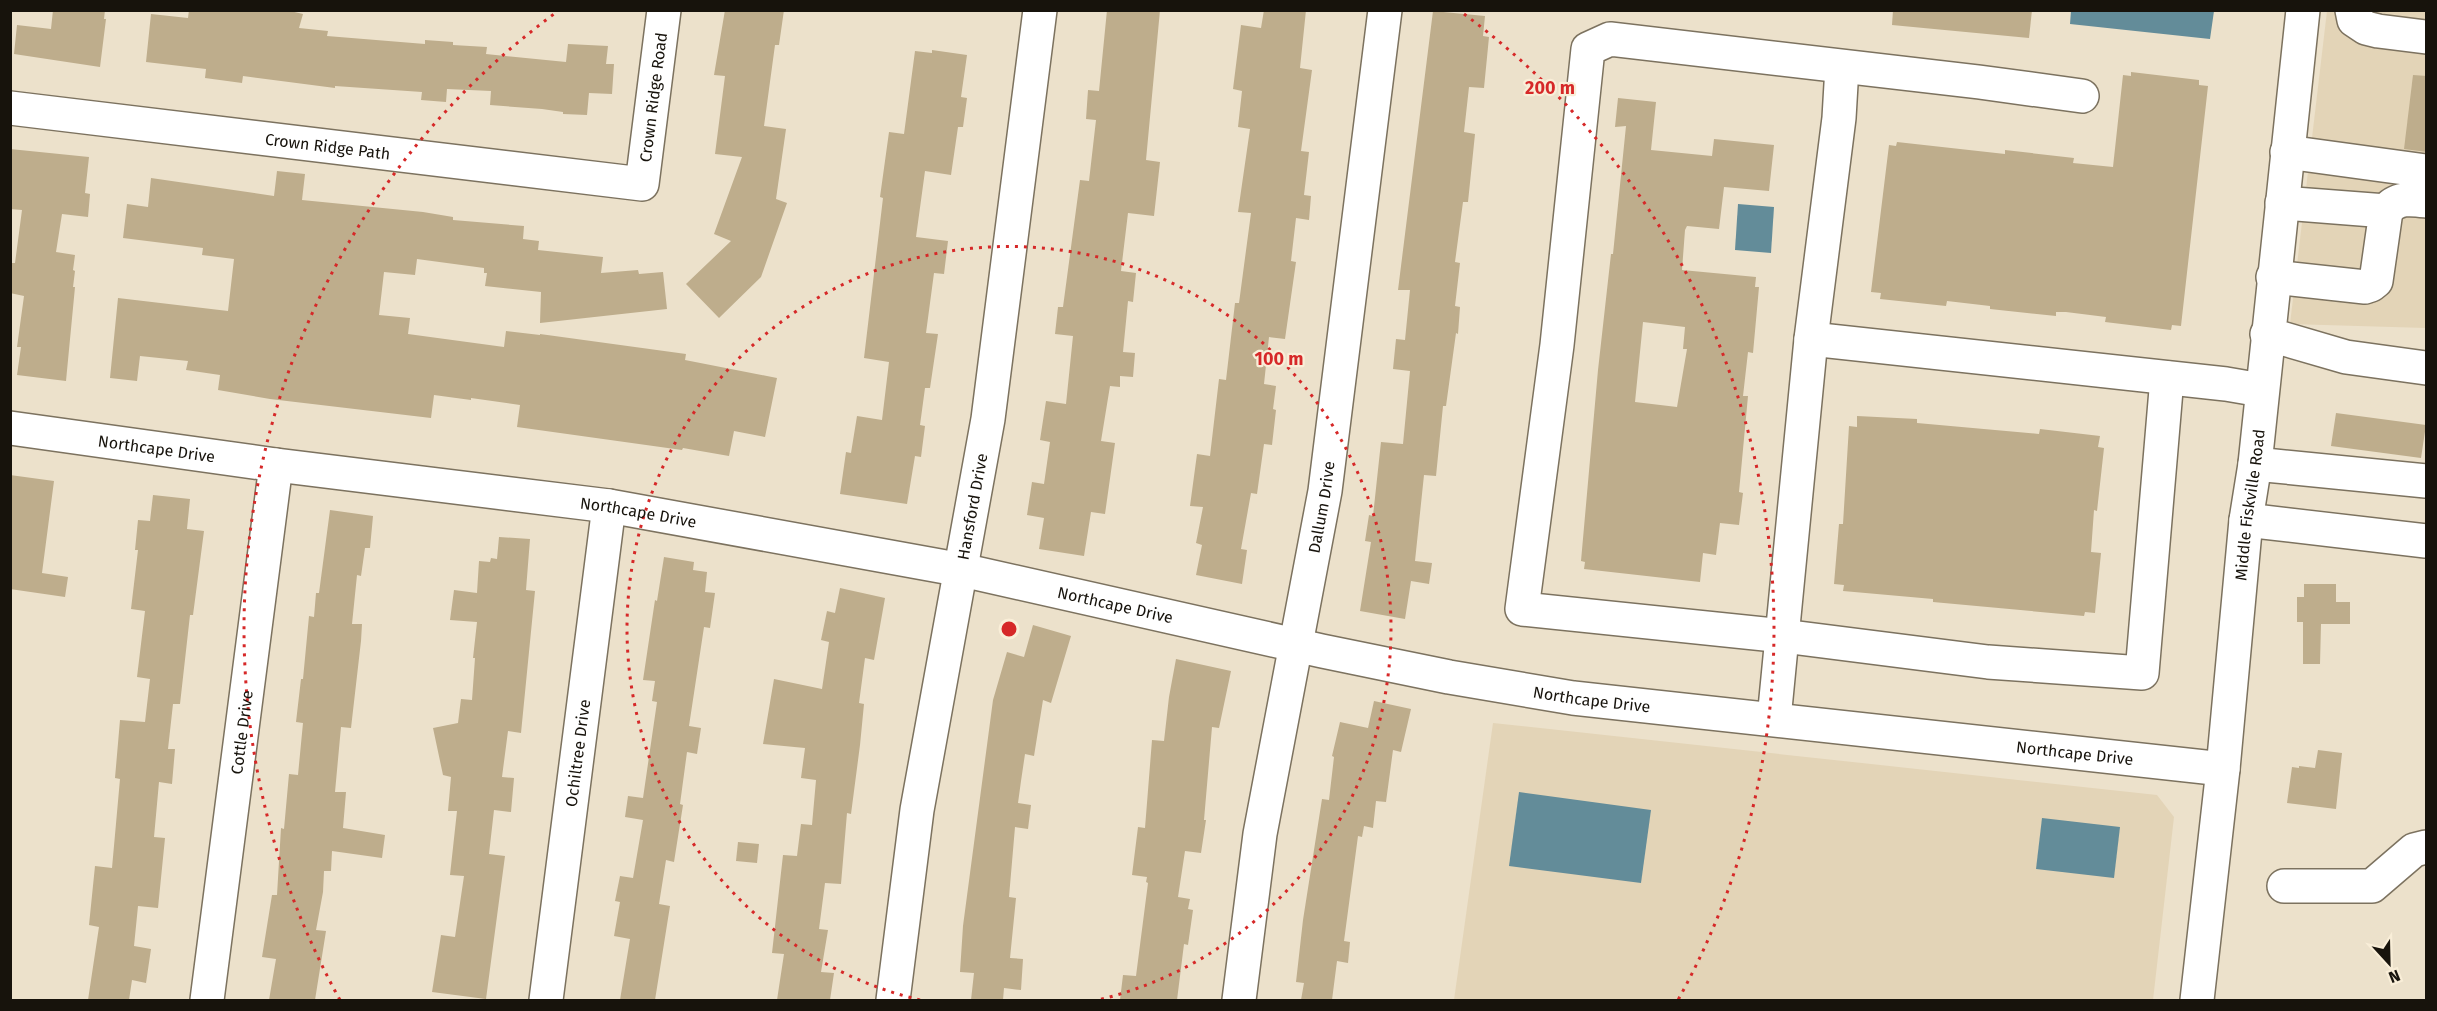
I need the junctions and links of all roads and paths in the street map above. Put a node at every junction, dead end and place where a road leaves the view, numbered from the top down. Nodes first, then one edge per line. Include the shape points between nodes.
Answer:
1 (664, 10) edge
2 (1040, 10) edge
3 (1385, 10) edge
4 (2303, 10) edge
5 (2352, 10) edge
6 (2427, 37) edge
7 (1842, 67) junction
8 (2082, 96) dead end
9 (10, 108) edge
10 (2287, 152) junction
11 (2427, 171) edge
12 (642, 184) joint
13 (2427, 201) edge
14 (2282, 203) junction
15 (2386, 211) junction
16 (2273, 277) junction
17 (2267, 334) junction
18 (1811, 339) junction
19 (2427, 368) edge
20 (2167, 378) junction
21 (2261, 390) junction
22 (10, 428) edge
23 (2255, 464) junction
24 (276, 465) junction
25 (2427, 481) edge
26 (609, 506) junction
27 (2246, 520) junction
28 (2427, 541) edge
29 (962, 570) junction
30 (1783, 636) junction
31 (1296, 646) junction
32 (1774, 719) junction
33 (2223, 769) junction
34 (2427, 847) edge
35 (2284, 886) dead end
36 (207, 1000) edge
37 (546, 1000) edge
38 (892, 1000) edge
39 (1239, 1000) edge
40 (2198, 1000) edge

1 - 12 street, Crown Ridge Road
2 - 29 street, Hansford Drive via 988,419
3 - 31 street, Dallum Drive via 1325,491
4 - 10 street, Middle Fiskville Road
5 - 6 street via 2354,20 2366,28
7 - 8 street
7 - 18 street
7 - 30 street via 1610,39 1588,49 1557,345 1522,609
9 - 12 street, Crown Ridge Path
10 - 11 street
10 - 14 street, Middle Fiskville Road
13 - 15 street via 2400,200
14 - 15 street
14 - 16 street, Middle Fiskville Road
15 - 16 street via 2376,281 2371,285
16 - 17 street, Middle Fiskville Road
17 - 19 street via 2346,357
17 - 21 street, Middle Fiskville Road
18 - 20 street
18 - 30 street
20 - 21 street
20 - 30 street via 2142,673 1988,662
21 - 23 street, Middle Fiskville Road
22 - 24 street, Northcape Drive
23 - 25 street
23 - 27 street, Middle Fiskville Road
24 - 26 street, Northcape Drive
24 - 36 street, Cottle Drive
26 - 29 street, Northcape Drive
26 - 37 street, Ochiltree Drive
27 - 28 street
27 - 33 street, Middle Fiskville Road
29 - 31 street, Northcape Drive
29 - 38 street, Hansford Drive via 917,810
30 - 32 street
31 - 32 street, Northcape Drive via 1573,698
31 - 39 street, Dallum Drive via 1260,834
32 - 33 street, Northcape Drive
33 - 40 street, Middle Fiskville Road
34 - 35 street via 2414,850 2372,886

